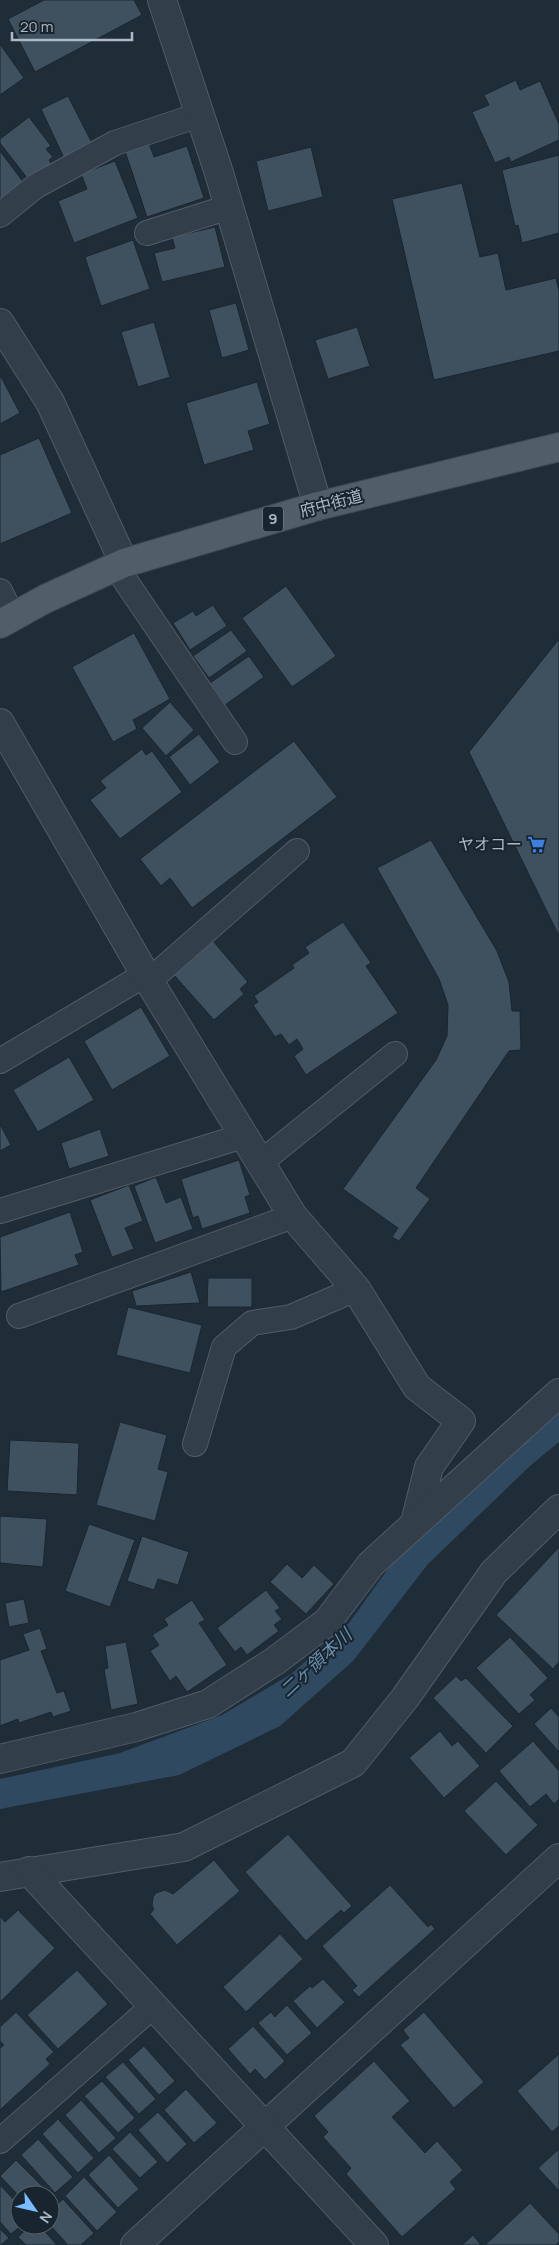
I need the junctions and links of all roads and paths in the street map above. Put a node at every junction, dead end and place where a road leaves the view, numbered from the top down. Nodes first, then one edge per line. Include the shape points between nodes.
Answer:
1 (162, 0) edge
2 (199, 115) junction
3 (229, 208) junction
4 (0, 215) edge
5 (147, 233) dead end
6 (0, 323) edge
7 (559, 448) edge
8 (318, 506) junction
9 (120, 565) junction
10 (0, 591) edge
11 (7, 621) edge
12 (0, 723) edge
13 (235, 742) dead end
14 (298, 852) dead end
15 (148, 977) junction
16 (395, 1054) dead end
17 (0, 1061) edge
18 (243, 1136) junction
19 (260, 1162) junction
20 (0, 1211) edge
21 (293, 1216) junction
22 (356, 1289) junction
23 (19, 1316) dead end
24 (559, 1393) edge
25 (195, 1444) dead end
26 (559, 1509) edge
27 (415, 1524) junction
28 (0, 1759) edge
29 (559, 1858) edge
30 (29, 1871) junction
31 (0, 1877) edge
32 (152, 2007) junction
33 (264, 2126) junction
34 (0, 2141) edge
35 (135, 2245) edge
36 (374, 2245) edge

1 - 2 street
2 - 3 street
2 - 4 lane via 115,143 36,186
3 - 5 lane
3 - 8 street
6 - 9 street via 50,402
7 - 8 main road, 府中街道 / 9
8 - 9 main road, 府中街道 / 9
9 - 11 main road, 府中街道 / 9 via 45,599
9 - 13 lane
10 - 11 lane
12 - 15 street
14 - 15 lane
15 - 17 lane
15 - 18 street
16 - 19 lane
18 - 19 street
18 - 20 lane
19 - 21 street
21 - 22 street
21 - 23 lane
22 - 25 lane via 291,1317 252,1323 224,1347
22 - 27 street via 417,1386 461,1421 429,1467
24 - 27 street
26 - 30 street via 494,1572 405,1698 353,1763 184,1847
27 - 28 street via 371,1564 327,1622 276,1661 208,1704 136,1727
29 - 33 street
30 - 31 street
30 - 32 street
32 - 33 street
32 - 34 lane
33 - 35 street
33 - 36 street

